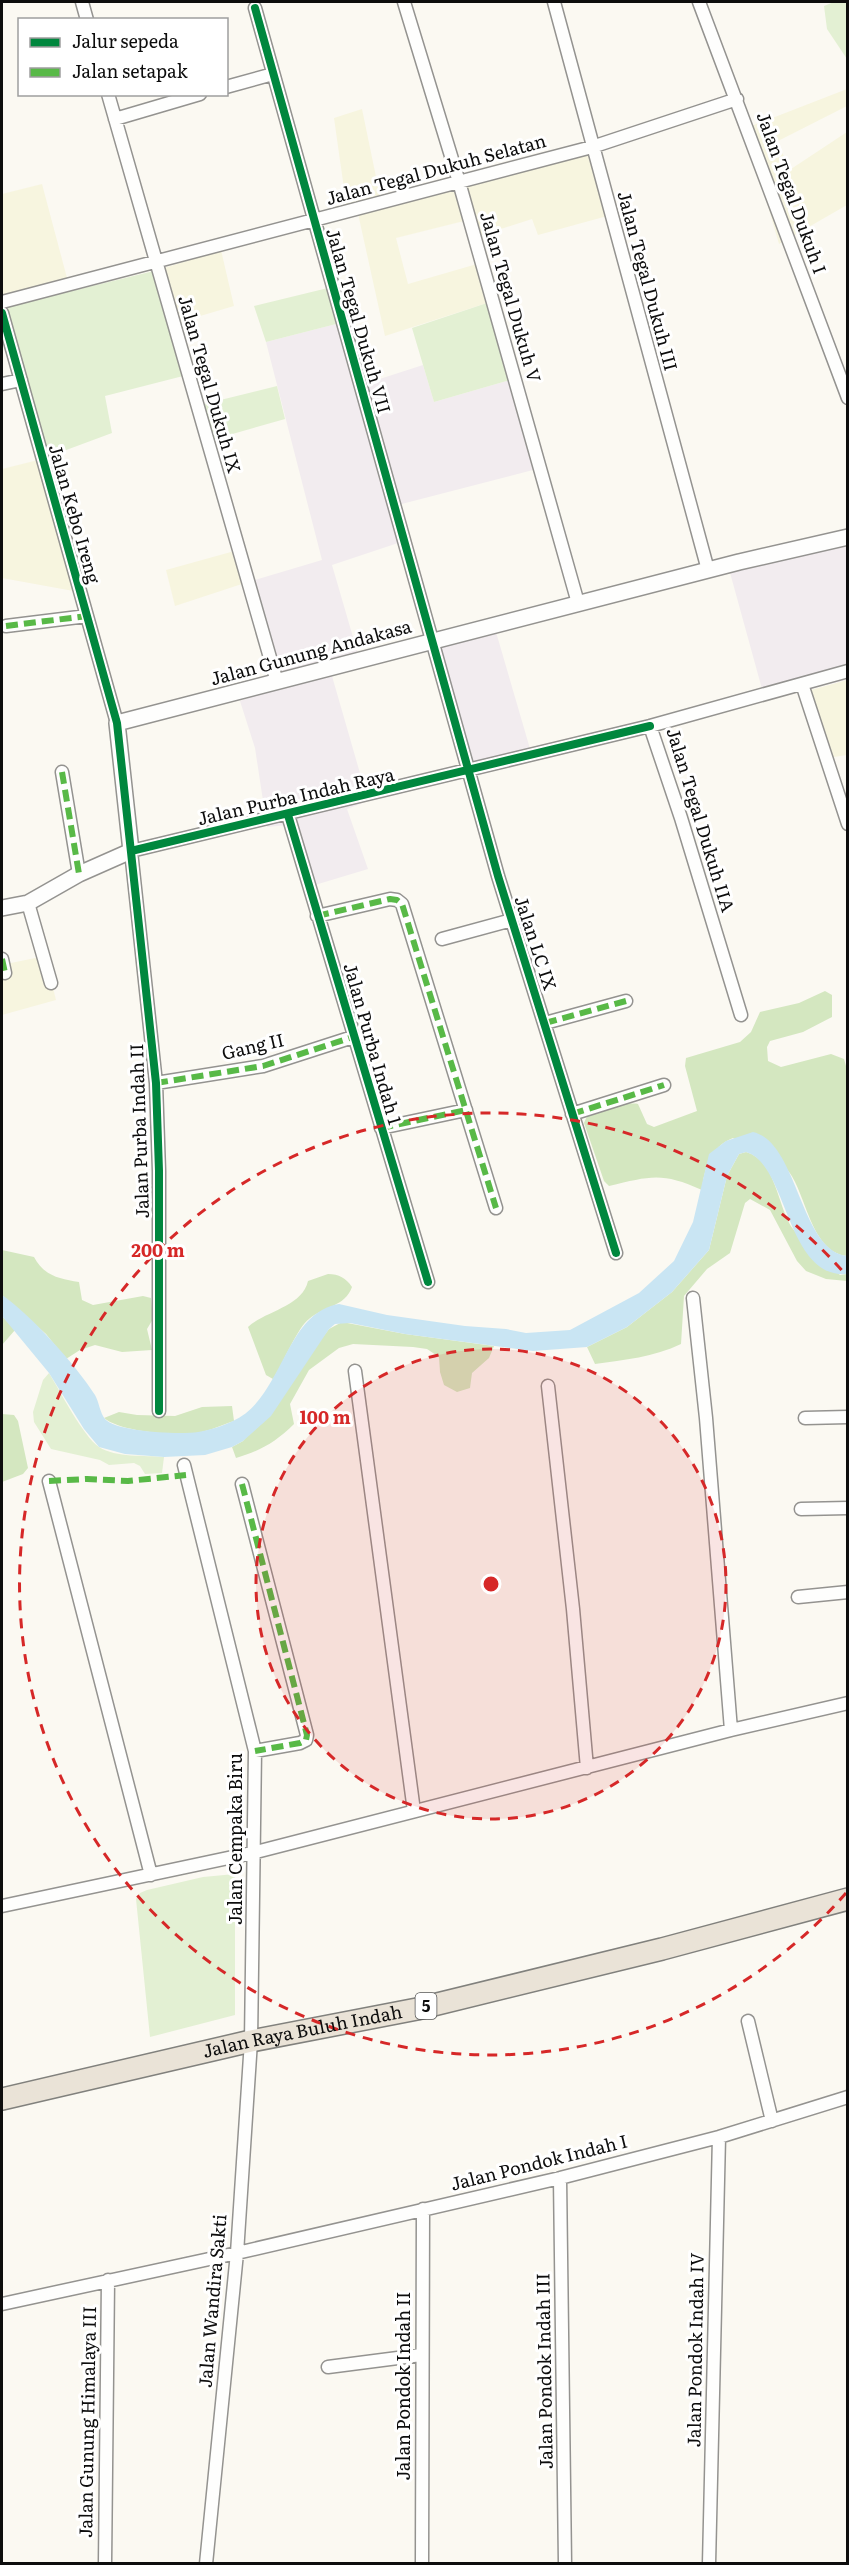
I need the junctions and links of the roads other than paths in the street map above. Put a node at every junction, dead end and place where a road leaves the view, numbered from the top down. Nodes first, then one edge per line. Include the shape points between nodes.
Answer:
1 (82, 2) edge
2 (404, 2) edge
3 (554, 2) edge
4 (699, 2) edge
5 (255, 8) dead end
6 (86, 18) edge
7 (273, 74) junction
8 (228, 86) edge
9 (109, 96) edge
10 (193, 96) edge
11 (737, 99) junction
12 (115, 119) junction
13 (592, 147) junction
14 (459, 182) junction
15 (314, 221) junction
16 (155, 262) junction
17 (2, 302) edge
18 (2, 313) edge
19 (21, 380) junction
20 (2, 384) edge
21 (848, 398) edge
22 (848, 537) edge
23 (708, 570) junction
24 (578, 603) junction
25 (87, 616) junction
26 (6, 626) dead end
27 (432, 641) junction
28 (848, 671) edge
29 (277, 682) junction
30 (802, 684) junction
31 (117, 723) junction
32 (650, 726) junction
33 (468, 771) junction
34 (62, 772) dead end
35 (288, 815) junction
36 (848, 824) edge
37 (131, 851) junction
38 (79, 874) junction
39 (28, 903) junction
40 (2, 908) edge
41 (317, 916) junction
42 (512, 920) junction
43 (442, 939) dead end
44 (2, 959) edge
45 (5, 973) dead end
46 (51, 983) dead end
47 (626, 1001) dead end
48 (741, 1015) dead end
49 (545, 1023) junction
50 (356, 1036) junction
51 (156, 1083) junction
52 (664, 1085) dead end
53 (466, 1110) junction
54 (573, 1114) junction
55 (381, 1128) junction
56 (496, 1208) dead end
57 (616, 1252) dead end
58 (428, 1282) dead end
59 (693, 1298) dead end
60 (355, 1371) dead end
61 (548, 1386) dead end
62 (159, 1411) dead end
63 (805, 1418) dead end
64 (848, 1418) edge
65 (184, 1465) dead end
66 (49, 1481) dead end
67 (242, 1484) dead end
68 (848, 1508) edge
69 (801, 1509) dead end
70 (848, 1592) edge
71 (798, 1597) dead end
72 (848, 1703) edge
73 (731, 1730) junction
74 (255, 1751) junction
75 (587, 1768) junction
76 (414, 1811) junction
77 (256, 1852) junction
78 (151, 1875) junction
79 (848, 1899) edge
80 (2, 1906) edge
81 (748, 2021) dead end
82 (251, 2041) junction
83 (848, 2097) edge
84 (2, 2099) edge
85 (772, 2121) junction
86 (719, 2137) junction
87 (560, 2178) junction
88 (423, 2209) junction
89 (237, 2253) junction
90 (108, 2280) junction
91 (2, 2304) edge
92 (421, 2355) junction
93 (327, 2367) dead end
94 (105, 2564) edge
95 (206, 2564) edge
96 (422, 2564) edge
97 (565, 2564) edge
98 (710, 2564) edge

1 - 6 street
2 - 14 street, Jalan Tegal Dukuh V
3 - 13 street, Jalan Tegal Dukuh III
4 - 11 street, Jalan Tegal Dukuh I
5 - 7 street, Jalan Tegal Dukuh VII
7 - 8 street
7 - 15 street, Jalan Tegal Dukuh VII
9 - 12 street, Jalan Tegal Dukuh IX
10 - 12 street
11 - 13 street, Jalan Tegal Dukuh Selatan
11 - 21 street, Jalan Tegal Dukuh I
12 - 16 street, Jalan Tegal Dukuh IX
13 - 14 street, Jalan Tegal Dukuh Selatan
13 - 23 street, Jalan Tegal Dukuh III
14 - 15 street, Jalan Tegal Dukuh Selatan
14 - 24 street, Jalan Tegal Dukuh V
15 - 16 street, Jalan Tegal Dukuh Selatan
15 - 27 street, Jalan Tegal Dukuh VII
16 - 17 street, Jalan Tegal Dukuh Selatan
16 - 29 street, Jalan Tegal Dukuh IX
18 - 19 street, Jalan Kebo Ireng
19 - 20 street
19 - 25 street, Jalan Kebo Ireng
22 - 23 street, Jalan Gunung Andakasa
23 - 24 street, Jalan Gunung Andakasa
24 - 27 street, Jalan Gunung Andakasa
25 - 26 street
25 - 31 street, Jalan Kebo Ireng
27 - 29 street, Jalan Gunung Andakasa
27 - 33 street, Jalan LC IX
28 - 30 street, Jalan Tegal Dukuh IIA
29 - 31 street, Jalan Gunung Andakasa
30 - 32 street, Jalan Tegal Dukuh IIA
30 - 36 street
31 - 37 street
32 - 33 street, Jalan Purba Indah Raya
32 - 48 street, Jalan Tegal Dukuh IIA
33 - 35 street, Jalan Purba Indah Raya
33 - 42 street, Jalan LC IX
34 - 38 street
35 - 37 street, Jalan Purba Indah Raya
35 - 41 street, Jalan Purba Indah 1
37 - 38 street
37 - 51 street, Jalan Purba Indah II
38 - 39 street
39 - 40 street
39 - 46 street
41 - 50 street, Jalan Purba Indah 1
41 - 53 street via 390,899 402,904
42 - 43 street
42 - 49 street, Jalan LC IX
44 - 45 street
47 - 49 street
49 - 54 street, Jalan LC IX
50 - 51 street, Gang II via 263,1066
50 - 55 street, Jalan Purba Indah 1
51 - 62 street, Jalan Purba Indah II
52 - 54 street
53 - 55 street
53 - 56 street
54 - 57 street, Jalan LC IX
55 - 58 street, Jalan Purba Indah 1
59 - 73 street
60 - 76 street
61 - 75 street
63 - 64 street
65 - 74 street, Jalan Cempaka Biru
66 - 78 street
67 - 74 street via 307,1735 300,1743
68 - 69 street
70 - 71 street
72 - 73 street
73 - 75 street
74 - 77 street, Jalan Cempaka Biru
75 - 76 street
76 - 77 street
77 - 78 street
77 - 82 street, Jalan Cempaka Biru
78 - 80 street
79 - 82 highway, Jalan Raya Buluh Indah / 5 via 417,2009
81 - 85 street
82 - 84 highway, Jalan Raya Buluh Indah / 5
82 - 89 street, Jalan Wandira Sakti
83 - 85 street, Jalan Pondok Indah I
85 - 86 street, Jalan Pondok Indah I
86 - 87 street, Jalan Pondok Indah I
86 - 98 street, Jalan Pondok Indah IV
87 - 88 street, Jalan Pondok Indah I
87 - 97 street, Jalan Pondok Indah III
88 - 89 street, Jalan Pondok Indah I
88 - 92 street, Jalan Pondok Indah II
89 - 90 street, Jalan Pondok Indah I
89 - 95 street, Jalan Wandira Sakti
90 - 91 street, Jalan Pondok Indah I
90 - 94 street, Jalan Gunung Himalaya III
92 - 93 street
92 - 96 street, Jalan Pondok Indah II

